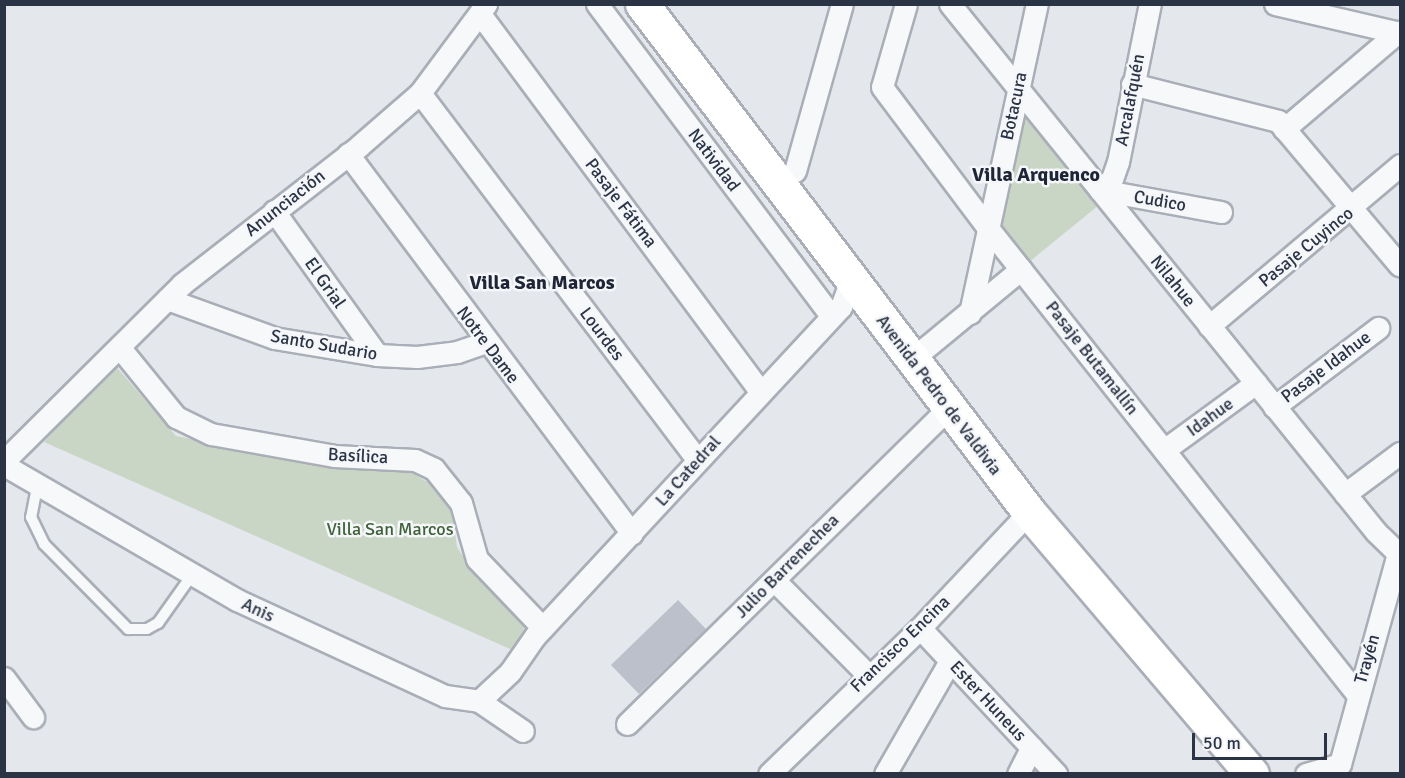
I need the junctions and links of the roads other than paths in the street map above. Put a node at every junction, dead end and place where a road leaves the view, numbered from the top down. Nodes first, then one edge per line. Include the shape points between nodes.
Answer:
1 (597, 4) edge
2 (642, 4) edge
3 (670, 4) edge
4 (842, 4) edge
5 (906, 4) edge
6 (950, 4) edge
7 (1037, 4) edge
8 (1150, 4) edge
9 (1275, 4) edge
10 (483, 9) edge
11 (1399, 32) edge
12 (1132, 84) junction
13 (1017, 88) junction
14 (420, 93) junction
15 (1284, 129) junction
16 (348, 154) junction
17 (1401, 165) edge
18 (795, 171) junction
19 (1100, 190) junction
20 (1352, 209) junction
21 (274, 211) junction
22 (1221, 212) dead end
23 (988, 228) junction
24 (1401, 266) edge
25 (1021, 269) junction
26 (167, 299) junction
27 (848, 301) junction
28 (970, 313) junction
29 (1209, 326) junction
30 (1378, 328) dead end
31 (486, 342) junction
32 (120, 348) junction
33 (920, 353) junction
34 (377, 355) junction
35 (1256, 383) junction
36 (761, 392) junction
37 (1274, 407) junction
38 (948, 409) junction
39 (1164, 450) junction
40 (1401, 453) edge
41 (698, 460) junction
42 (4, 461) edge
43 (4, 465) edge
44 (37, 487) junction
45 (1345, 494) junction
46 (1029, 512) junction
47 (632, 533) junction
48 (1399, 554) edge
49 (192, 575) junction
50 (774, 580) junction
51 (920, 628) junction
52 (539, 632) junction
53 (950, 661) junction
54 (868, 675) junction
55 (4, 678) edge
56 (1357, 694) junction
57 (479, 701) junction
58 (33, 717) dead end
59 (627, 724) dead end
60 (523, 731) dead end
61 (1032, 747) junction
62 (1344, 769) edge
63 (775, 772) edge
64 (885, 774) edge
65 (1018, 774) edge
66 (1056, 774) edge
67 (1252, 774) edge
68 (1278, 774) edge
69 (1306, 774) edge

1 - 27 street, Natividad
2 - 27 main road, Avenida Pedro de Valdivia
3 - 18 main road, Avenida Pedro de Valdivia
4 - 18 street
5 - 23 street, Pasaje Butamallín via 882,87
6 - 13 street, Nilahue
7 - 13 street, Botacura
8 - 12 street, Arcalafquén
9 - 11 street
10 - 14 street, Anunciación
10 - 36 street, Pasaje Fátima
11 - 15 street
12 - 15 street via 1269,116
12 - 19 street, Arcalafquén via 1118,162 1112,179
13 - 19 street, Nilahue
13 - 23 street, Botacura
14 - 16 street, Anunciación
14 - 41 street, Lourdes
15 - 20 street
16 - 21 street, Anunciación
16 - 31 street, Notre Dame
17 - 20 street, Pasaje Cuyinco
18 - 33 main road, Avenida Pedro de Valdivia
19 - 22 street, Cudico
19 - 29 street, Nilahue
20 - 24 street
20 - 29 street, Pasaje Cuyinco
21 - 26 street, Anunciación
21 - 34 street, El Grial
23 - 25 street, Pasaje Butamallín
23 - 28 street, Botacura
25 - 28 street
25 - 39 street, Pasaje Butamallín
26 - 32 street, Anunciación
26 - 34 street, Santo Sudario via 274,338
27 - 33 main road, Avenida Pedro de Valdivia
27 - 36 street, La Catedral
28 - 33 street
29 - 35 street, Nilahue
30 - 37 street, Pasaje Idahue
31 - 34 street, Santo Sudario via 457,352 417,357
31 - 47 street, Notre Dame
32 - 42 street, Anunciación
32 - 52 street, Basílica via 176,417 212,434 334,456 415,460 434,469 461,503 477,560
33 - 38 main road, Avenida Pedro de Valdivia
33 - 68 main road, Avenida Pedro de Valdivia via 1080,547
35 - 37 street, Nilahue
35 - 39 street, Idahue
36 - 41 street, La Catedral
37 - 45 street, Nilahue
38 - 46 main road, Avenida Pedro de Valdivia
38 - 50 street, Julio Barrenechea
39 - 56 street, Pasaje Butamallín
40 - 45 street
41 - 47 street, La Catedral
43 - 44 street, Anis
44 - 49 street, Anis
44 - 49 lane via 31,517 44,544 128,628 147,629 158,623
45 - 48 street, Nilahue
46 - 51 street, Francisco Encina
46 - 67 main road, Avenida Pedro de Valdivia
47 - 52 street, La Catedral
48 - 56 street, Trayén
49 - 57 street, Anis via 237,600 445,696
50 - 54 street
50 - 59 street, Julio Barrenechea
51 - 53 street, Ester Huneus
51 - 54 street, Francisco Encina
52 - 57 street, La Catedral via 510,672
53 - 61 street, Ester Huneus
53 - 64 street
54 - 63 street, Francisco Encina
55 - 58 street
56 - 62 street, Trayén
57 - 60 street, Anis
61 - 65 street
61 - 66 street, Ester Huneus
62 - 69 street, Trayén

